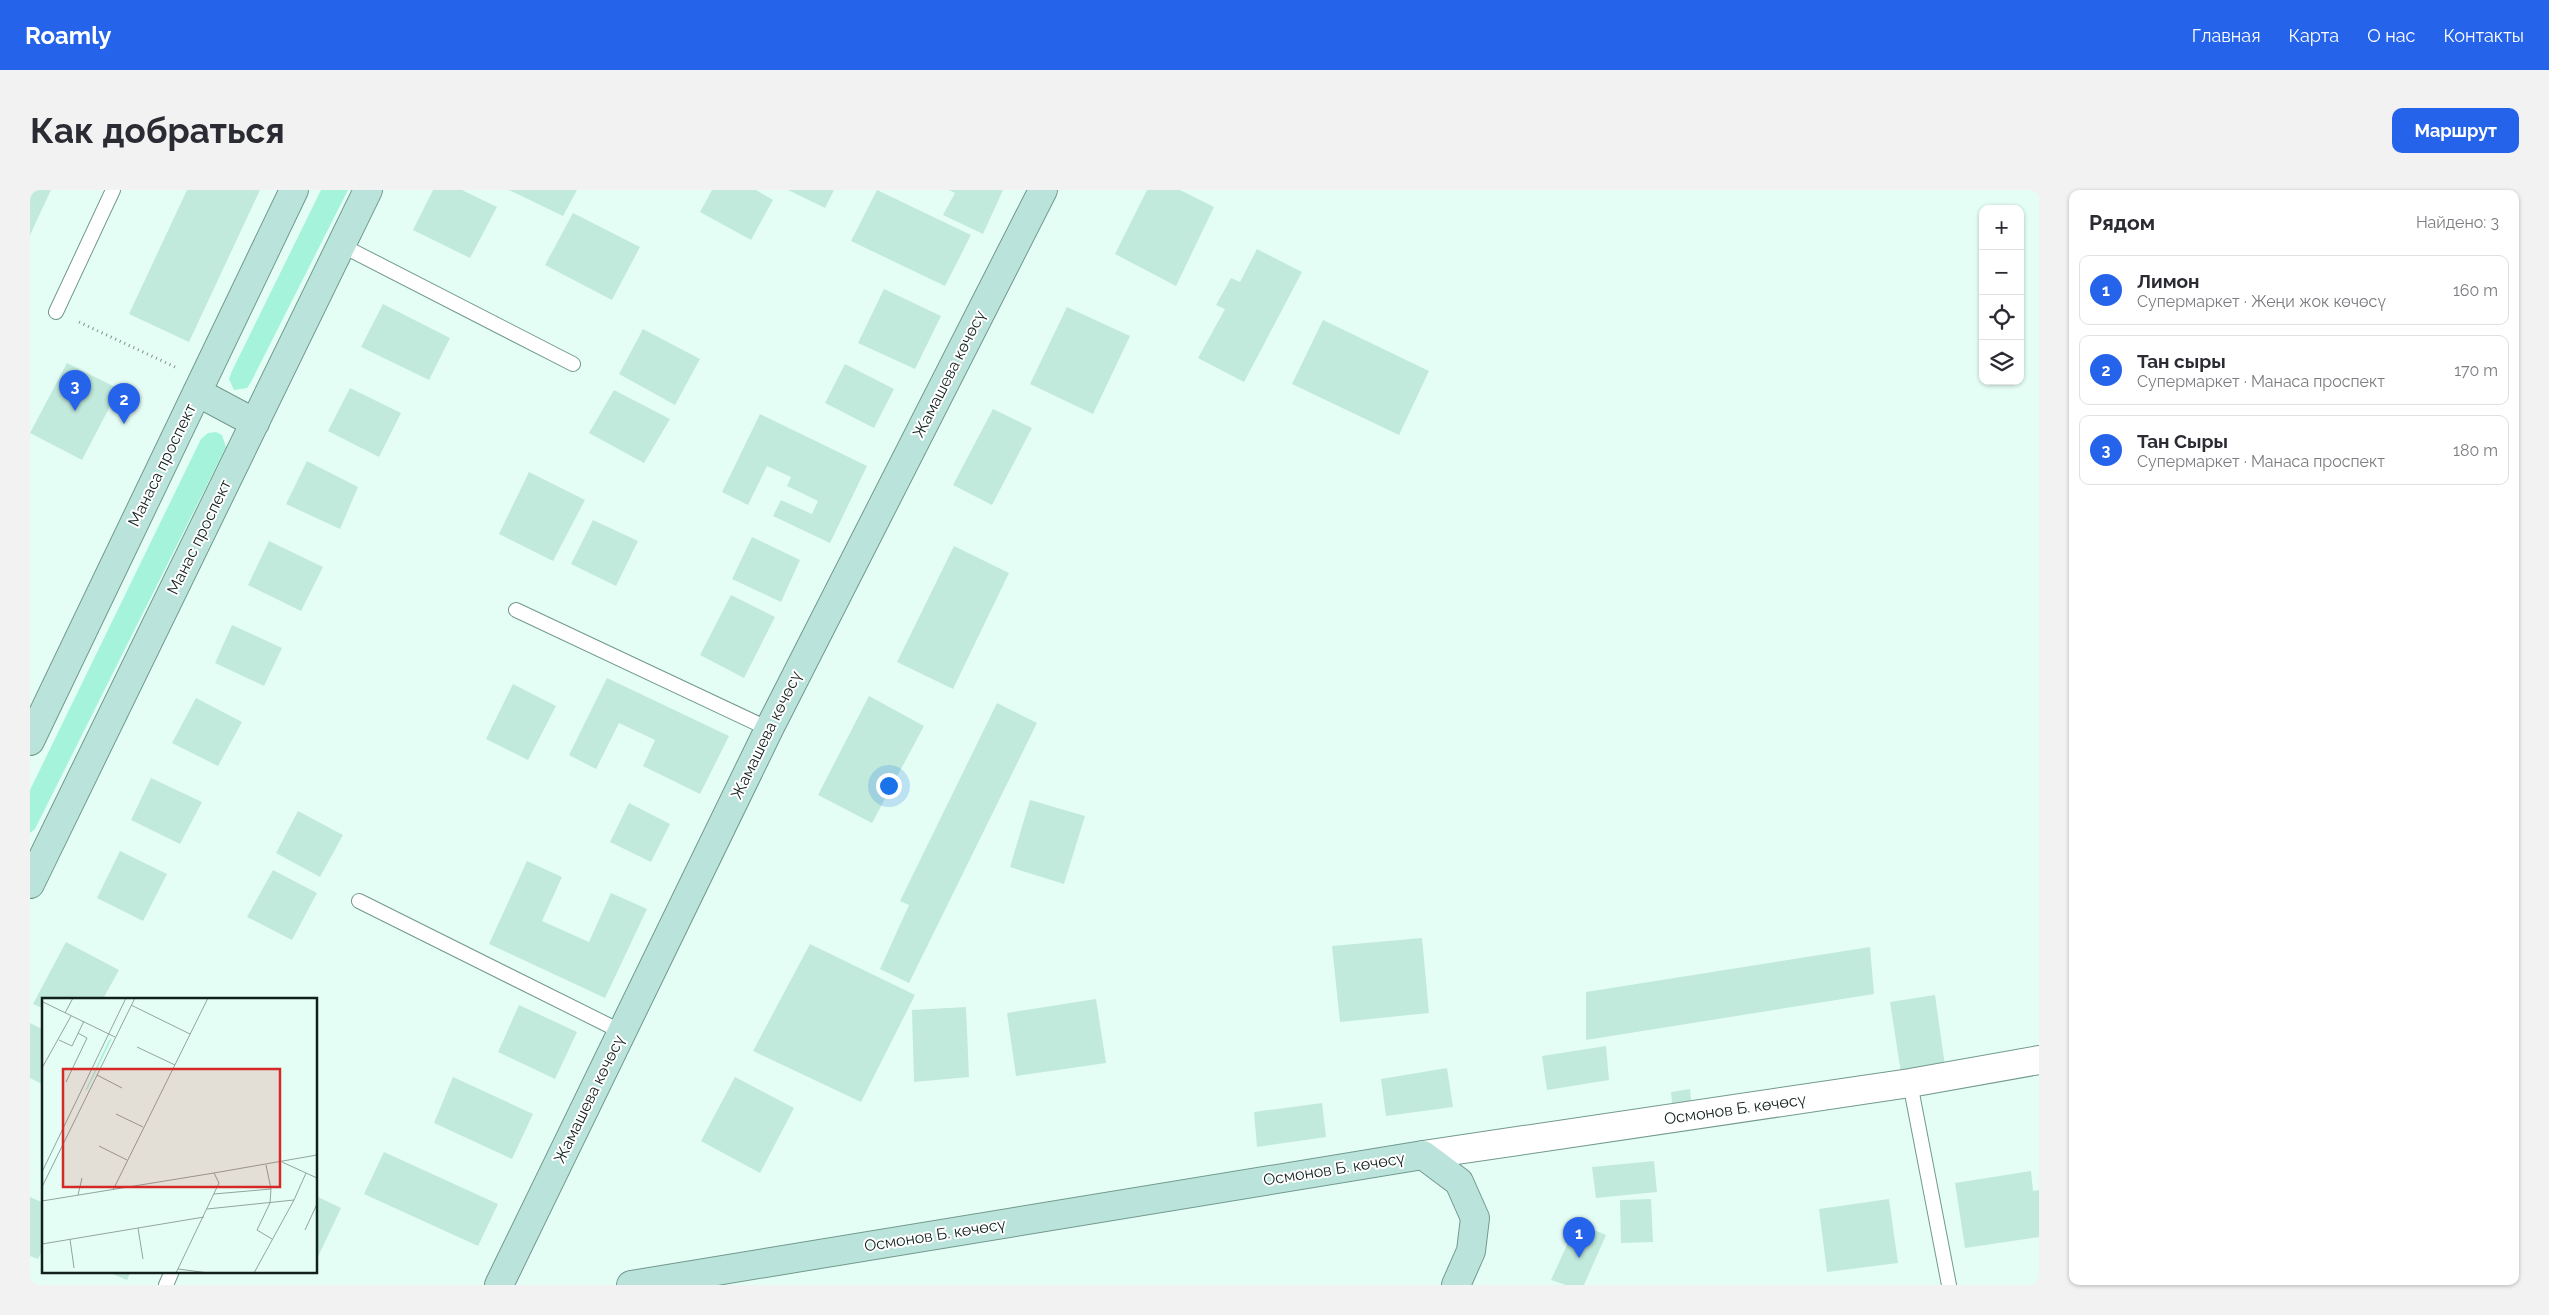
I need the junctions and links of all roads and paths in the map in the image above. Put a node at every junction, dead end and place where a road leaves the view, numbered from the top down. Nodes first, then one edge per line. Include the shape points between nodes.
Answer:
1 (113, 190) edge
2 (294, 190) edge
3 (368, 190) edge
4 (1042, 190) edge
5 (341, 245) junction
6 (56, 312) joint
7 (573, 364) dead end
8 (200, 386) junction
9 (255, 423) junction
10 (516, 610) dead end
11 (768, 728) junction
12 (30, 741) edge
13 (37, 849) edge
14 (30, 884) edge
15 (359, 901) dead end
16 (622, 1032) junction
17 (2039, 1060) edge
18 (1910, 1082) junction
19 (1423, 1155) junction
20 (172, 1272) edge
21 (166, 1285) edge
22 (499, 1285) edge
23 (631, 1285) edge
24 (1456, 1285) edge
25 (1949, 1285) edge

1 - 6 lane
2 - 8 main road, Манаса проспект
3 - 5 main road, Манас проспект
4 - 11 main road, Жамашева көчөсү
5 - 7 lane
5 - 9 main road, Манас проспект
6 - 8 path
8 - 9 main road
8 - 12 main road, Манаса проспект
9 - 13 main road, Манас проспект
10 - 11 lane
11 - 16 main road, Жамашева көчөсү
13 - 14 main road, Манас проспект
15 - 16 lane
16 - 22 main road, Жамашева көчөсү
17 - 18 street, Осмонов Б. көчөсү
18 - 19 street, Осмонов Б. көчөсү
18 - 25 lane
19 - 23 main road, Осмонов Б. көчөсү
19 - 24 main road via 1459,1182 1474,1218 1471,1251
20 - 21 lane

